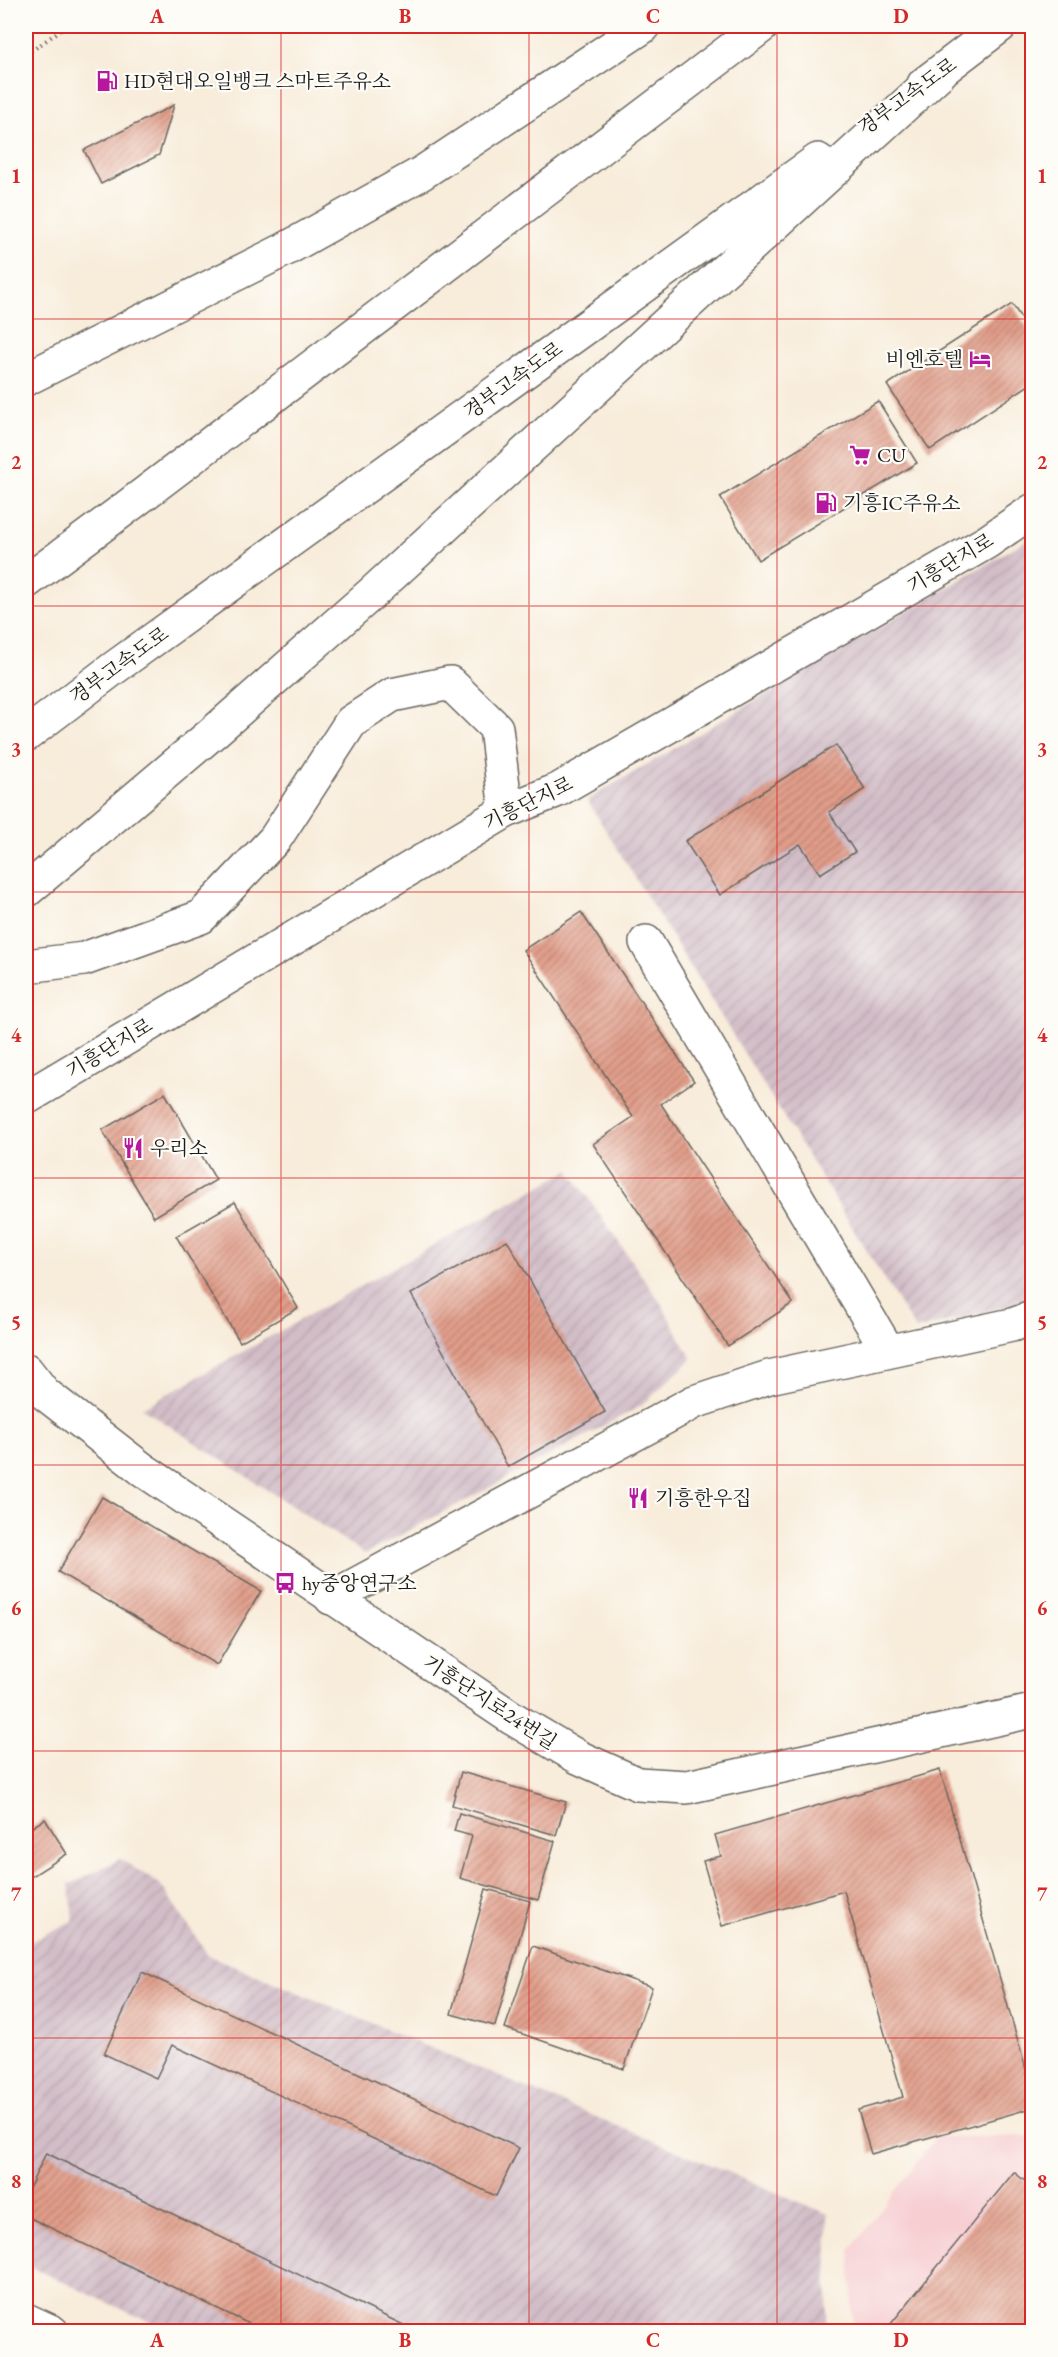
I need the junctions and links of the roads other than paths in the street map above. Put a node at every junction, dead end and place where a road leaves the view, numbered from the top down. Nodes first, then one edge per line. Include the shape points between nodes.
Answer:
1 (644, 26) edge
2 (762, 26) edge
3 (1000, 26) edge
4 (941, 72) junction
5 (26, 379) edge
6 (1032, 511) edge
7 (26, 582) edge
8 (26, 735) edge
9 (506, 811) junction
10 (26, 891) edge
11 (646, 942) dead end
12 (26, 966) edge
13 (26, 1098) edge
14 (1032, 1318) edge
15 (888, 1351) junction
16 (26, 1370) edge
17 (331, 1598) junction
18 (1032, 1711) edge
19 (26, 2320) edge
20 (52, 2331) edge

1 - 5 main road via 422,173 286,249
2 - 7 main road
3 - 4 main road, 경부고속도로
4 - 8 main road, 경부고속도로
4 - 10 main road via 371,594
6 - 9 main road, 기흥단지로 via 987,542 558,790
9 - 12 main road via 496,728 450,683 392,695 351,722 275,840 201,917 84,959
9 - 13 main road, 기흥단지로
11 - 15 main road
14 - 15 main road
15 - 17 main road via 769,1377 694,1402
16 - 17 main road, 기흥단지로24번길 via 44,1393 142,1469
17 - 18 main road, 기흥단지로24번길 via 512,1718 578,1757 638,1784 687,1787
19 - 20 main road

